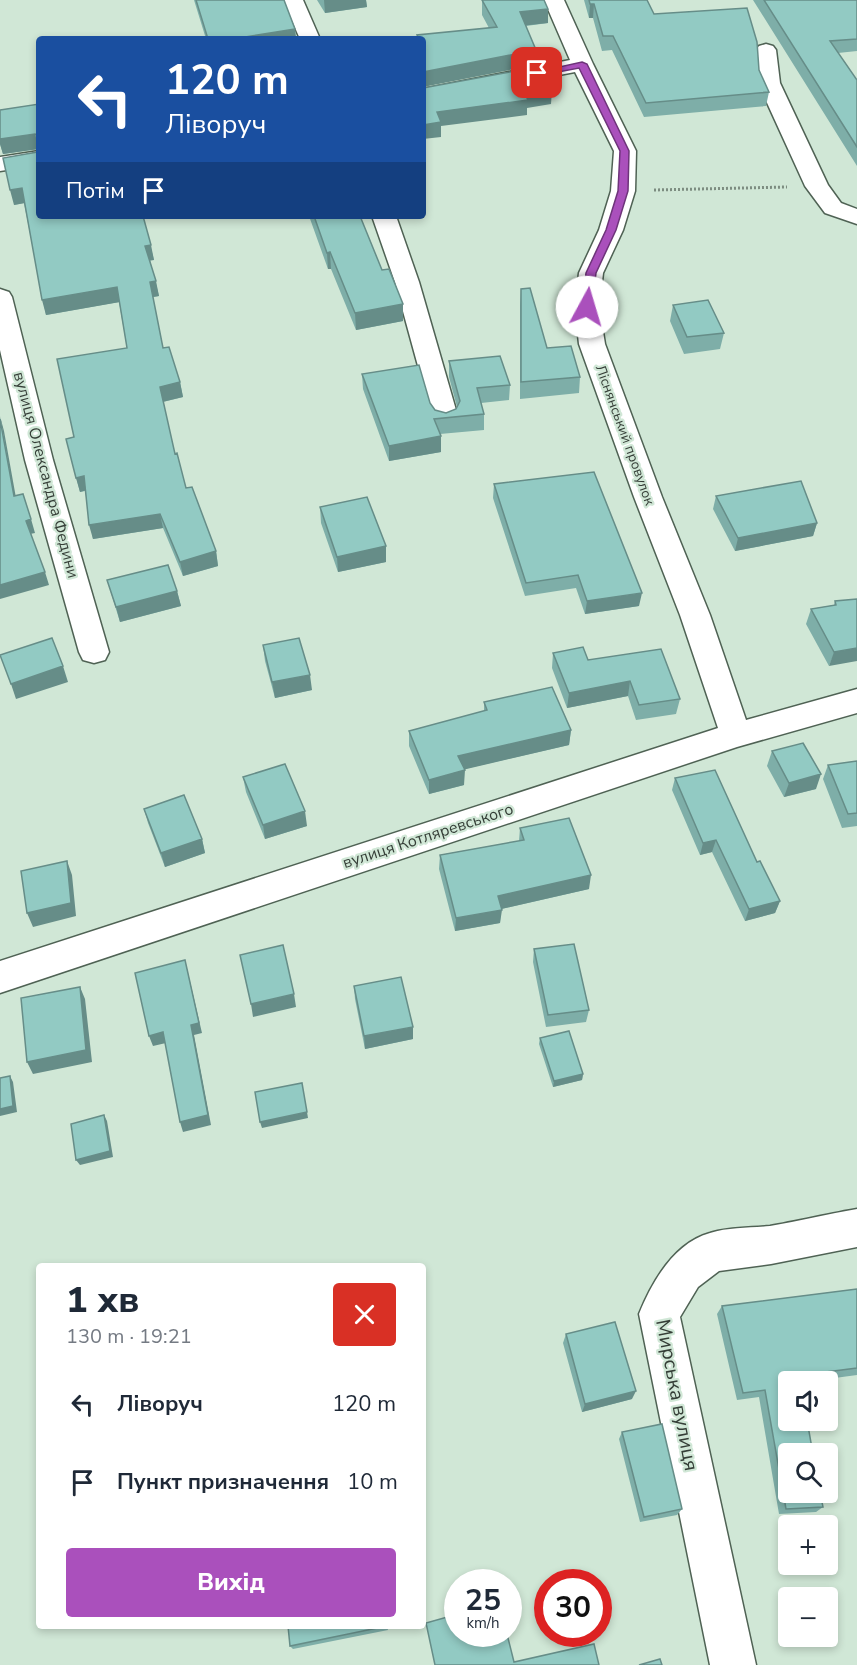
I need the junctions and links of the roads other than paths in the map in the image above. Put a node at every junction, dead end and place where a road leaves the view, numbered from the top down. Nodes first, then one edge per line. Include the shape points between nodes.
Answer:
1 (293, 0) edge
2 (554, 0) edge
3 (309, 36) edge
4 (766, 50) dead end
5 (582, 64) junction
6 (426, 94) edge
7 (36, 158) edge
8 (0, 164) edge
9 (857, 217) edge
10 (385, 219) edge
11 (0, 297) edge
12 (445, 417) edge
13 (94, 652) dead end
14 (857, 701) edge
15 (736, 735) junction
16 (0, 976) edge
17 (857, 1228) edge
18 (733, 1665) edge

1 - 3 street
2 - 5 street, Ліснянський провулок
4 - 9 street via 769,83 817,186 833,208
5 - 6 street
5 - 15 street, Ліснянський провулок via 625,151 623,191 591,273 587,307 592,344
7 - 8 street
10 - 12 street
11 - 13 street, вулиця Олександра Федини via 39,460
14 - 15 street, вулиця Котляревського
15 - 16 street, вулиця Котляревського
17 - 18 street, Мирська вулиця via 771,1245 711,1251 684,1273 659,1314

